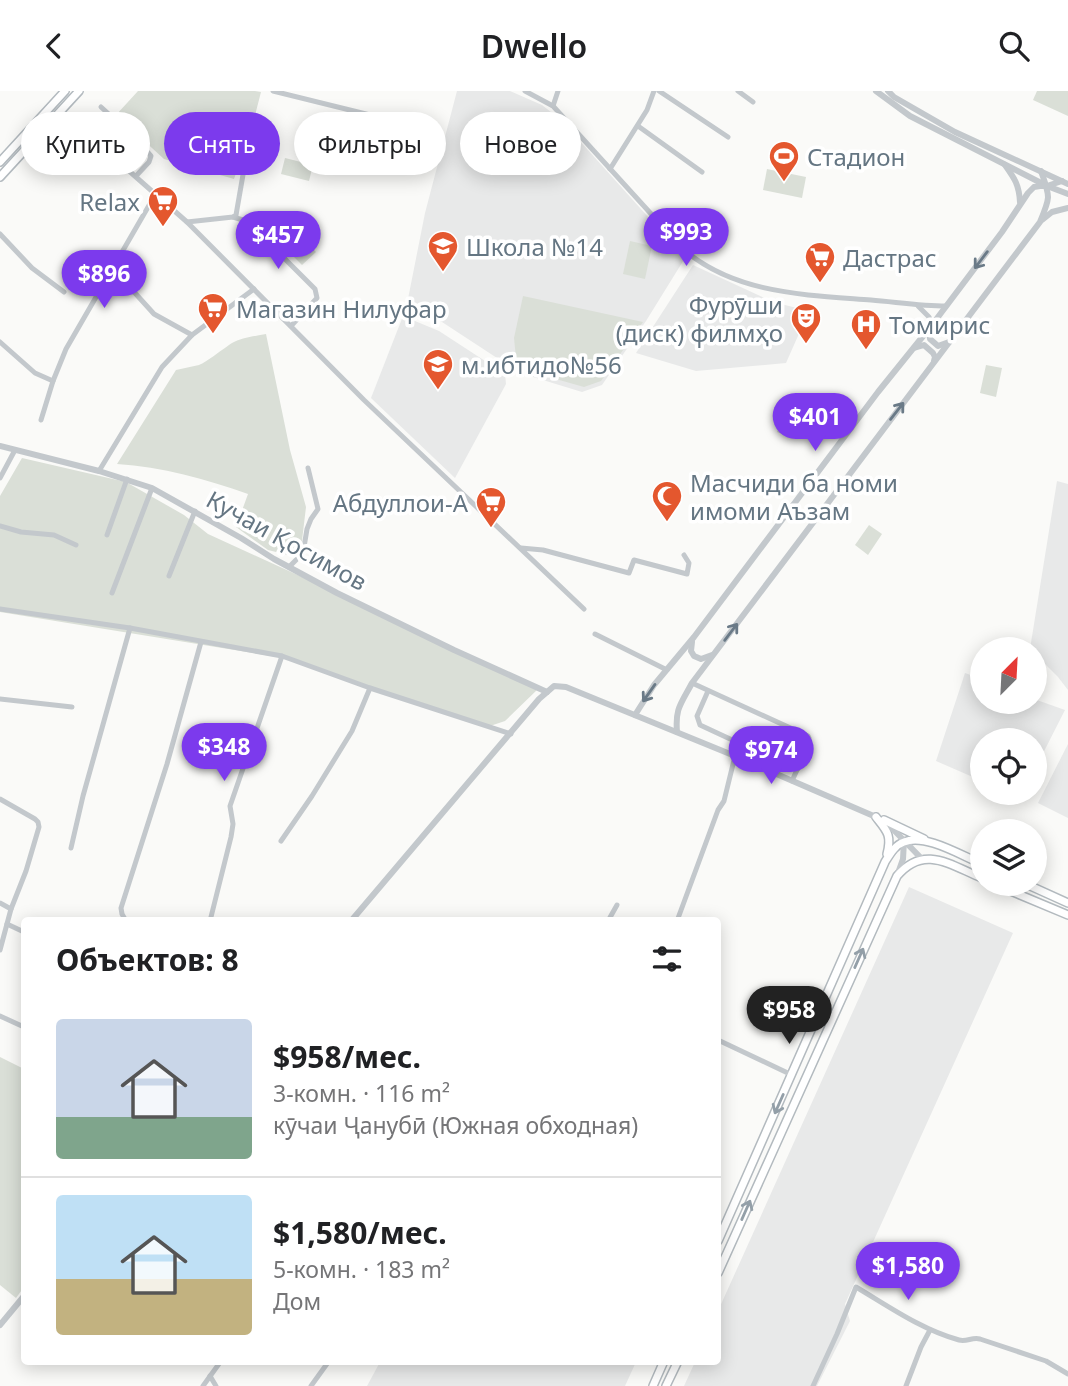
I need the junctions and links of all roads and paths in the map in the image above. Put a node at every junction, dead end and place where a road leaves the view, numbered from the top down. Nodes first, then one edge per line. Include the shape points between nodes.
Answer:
1 (65, 91) edge
2 (79, 91) edge
3 (274, 91) edge
4 (525, 91) edge
5 (558, 91) edge
6 (657, 91) edge
7 (738, 91) edge
8 (876, 91) edge
9 (888, 91) edge
10 (753, 102) dead end
11 (553, 106) junction
12 (101, 107) dead end
13 (61, 111) junction
14 (359, 112) edge
15 (638, 126) junction
16 (728, 137) dead end
17 (0, 162) edge
18 (1004, 164) junction
19 (610, 169) junction
20 (1041, 171) junction
21 (702, 172) dead end
22 (243, 175) edge
23 (136, 176) junction
24 (0, 177) edge
25 (1065, 182) edge
26 (1048, 186) junction
27 (1068, 194) edge
28 (155, 195) junction
29 (1020, 204) junction
30 (1068, 208) edge
31 (233, 217) junction
32 (187, 222) junction
33 (1040, 222) junction
34 (0, 234) edge
35 (111, 271) junction
36 (254, 289) junction
37 (64, 292) dead end
38 (916, 304) junction
39 (946, 306) junction
40 (291, 326) junction
41 (930, 327) junction
42 (192, 335) junction
43 (0, 342) edge
44 (950, 342) junction
45 (912, 348) junction
46 (934, 363) junction
47 (53, 381) junction
48 (41, 420) dead end
49 (0, 446) edge
50 (15, 450) junction
51 (308, 468) dead end
52 (99, 471) junction
53 (0, 478) edge
54 (127, 479) junction
55 (152, 488) junction
56 (195, 511) junction
57 (0, 526) edge
58 (107, 535) dead end
59 (76, 545) dead end
60 (521, 548) junction
61 (684, 555) dead end
62 (289, 567) junction
63 (169, 576) dead end
64 (112, 593) dead end
65 (584, 609) dead end
66 (0, 610) edge
67 (130, 628) junction
68 (595, 634) dead end
69 (694, 637) junction
70 (201, 642) junction
71 (714, 654) junction
72 (282, 656) junction
73 (667, 670) junction
74 (692, 684) junction
75 (370, 688) junction
76 (708, 691) junction
77 (547, 692) junction
78 (0, 699) edge
79 (72, 707) dead end
80 (635, 715) junction
81 (677, 732) junction
82 (511, 734) junction
83 (734, 756) junction
84 (797, 770) junction
85 (792, 781) junction
86 (0, 799) edge
87 (880, 818) junction
88 (281, 841) dead end
89 (904, 841) junction
90 (934, 843) junction
91 (71, 848) dead end
92 (922, 858) junction
93 (970, 859) edge
94 (885, 862) junction
95 (970, 874) edge
96 (897, 876) junction
97 (1047, 894) edge
98 (1023, 896) edge
99 (1068, 903) edge
100 (0, 904) edge
101 (617, 905) dead end
102 (11, 908) junction
103 (1068, 915) edge
104 (124, 917) edge
105 (211, 917) edge
106 (357, 917) edge
107 (610, 917) edge
108 (678, 917) edge
109 (7, 924) junction
110 (21, 931) edge
111 (0, 950) edge
112 (0, 1016) edge
113 (21, 1026) edge
114 (721, 1041) edge
115 (792, 1075) junction
116 (721, 1234) edge
117 (721, 1266) edge
118 (21, 1300) edge
119 (0, 1325) edge
120 (930, 1330) junction
121 (217, 1365) edge
122 (327, 1365) edge
123 (662, 1365) edge
124 (675, 1365) edge
125 (1068, 1374) edge
126 (210, 1376) junction
127 (203, 1386) edge
128 (216, 1386) edge
129 (312, 1386) edge
130 (653, 1386) edge
131 (666, 1386) edge
132 (813, 1386) edge
133 (906, 1386) edge

1 - 17 main road
2 - 13 main road
3 - 14 street
4 - 11 street
5 - 11 street
6 - 15 street
6 - 16 street
7 - 10 street
8 - 18 street via 910,116
9 - 20 street via 955,132
11 - 19 street
12 - 23 street via 151,156
13 - 23 street
13 - 24 main road
15 - 19 street
15 - 21 street
18 - 26 street
18 - 29 street via 1016,180
19 - 38 street via 683,249 734,279 804,296
20 - 25 street
20 - 26 street
22 - 31 street
23 - 28 street
25 - 26 street
26 - 27 street
26 - 29 street via 1034,187
26 - 33 street
28 - 32 street
28 - 35 street
29 -> 39 street
30 - 33 street via 1052,212
31 - 32 street
31 - 40 street via 258,232 315,289 317,298
32 - 36 street
33 - 44 street
34 - 37 street via 32,268
35 - 42 street via 114,279 154,314
35 - 47 street
36 - 40 street
36 - 42 street
38 - 39 street
38 - 41 street via 929,317
39 - 41 street
40 - 60 street
41 - 44 street via 930,339 938,346
41 - 45 street
42 - 52 street via 162,367
43 - 47 street via 35,373
44 - 46 street
45 - 46 street via 924,345 935,357
45 - 69 street
71 -> 46 street
47 - 48 street
49 - 50 street, Кучаи Қосимов
50 - 52 street, Кучаи Қосимов
50 - 53 street
51 - 62 street via 318,509 307,529 303,553
52 - 54 street, Кучаи Қосимов
54 - 55 street, Кучаи Қосимов
54 - 58 street
55 - 56 street, Кучаи Қосимов
55 - 64 street
56 - 62 street, Кучаи Қосимов
56 - 63 street
57 - 59 street via 54,535
60 - 61 street via 629,573 634,560 687,574 689,563
60 - 65 street
62 - 77 street, Кучаи Қосимов
66 - 67 street
67 - 70 street
67 - 91 street
68 - 73 street
69 - 71 street via 694,656 701,659
69 - 73 street
70 - 72 street
70 - 104 street via 121,908
71 - 74 street
72 - 75 street
72 - 105 street via 230,806 232,837
73 -> 80 street
74 - 76 street
74 - 81 street via 677,710
75 - 82 street
75 - 88 street via 352,731
76 - 84 street via 697,716 700,725
76 - 84 street via 808,736
77 - 80 street via 554,686 566,687
77 - 82 street
78 - 79 street
80 - 81 street
81 - 83 street
82 - 106 street
83 - 85 street
83 - 108 street via 724,801
84 - 85 street
85 - 87 street
86 - 102 street via 35,819 39,827
87 - 89 street
87 - 90 main road
87 - 94 main road via 890,842
89 - 90 main road
89 - 92 street
89 - 94 main road
89 - 96 street
90 - 93 main road
92 - 95 main road
92 - 96 main road
94 - 115 main road
117 -> 96 main road
97 - 99 main road
98 - 103 main road
100 - 102 street
101 - 107 street
102 - 109 street
109 - 110 street
109 - 111 street
112 - 113 street
114 - 115 street
115 -> 116 main road
118 - 119 street
120 - 125 street via 965,1341 980,1339 1046,1361
120 - 132 street via 856,1287
120 - 133 street
121 - 126 street
122 - 129 street
123 - 130 main road
124 - 131 main road
126 - 127 street
126 - 128 street

